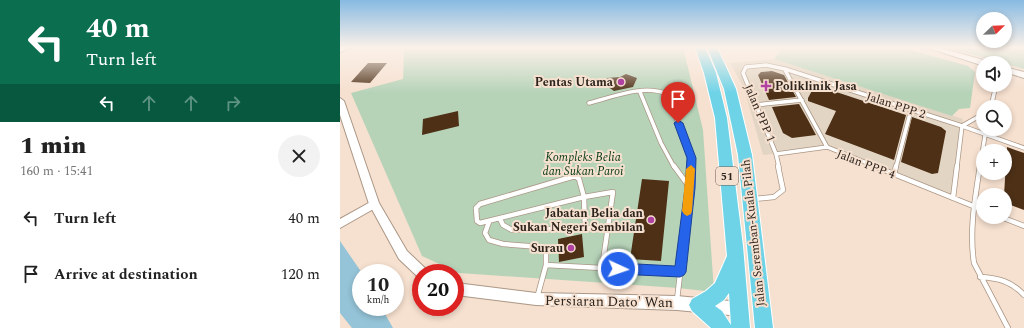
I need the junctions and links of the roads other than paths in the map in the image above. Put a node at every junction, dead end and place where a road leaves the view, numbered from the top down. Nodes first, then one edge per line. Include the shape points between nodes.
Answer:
1 (706, 62) edge
2 (719, 62) edge
3 (785, 69) junction
4 (1012, 71) edge
5 (743, 73) joint
6 (1024, 75) edge
7 (640, 92) junction
8 (802, 100) junction
9 (340, 101) edge
10 (589, 103) dead end
11 (756, 105) junction
12 (911, 110) junction
13 (976, 118) edge
14 (962, 126) junction
15 (976, 131) edge
16 (985, 136) edge
17 (988, 136) edge
18 (827, 147) junction
19 (1024, 148) edge
20 (776, 154) junction
21 (894, 175) junction
22 (690, 188) junction
23 (584, 197) junction
24 (953, 198) junction
25 (750, 200) junction
26 (374, 204) junction
27 (974, 206) junction
28 (500, 219) junction
29 (1012, 221) edge
30 (488, 222) junction
31 (340, 224) edge
32 (1024, 226) edge
33 (585, 228) junction
34 (609, 228) junction
35 (736, 246) junction
36 (412, 264) edge
37 (546, 265) junction
38 (602, 268) junction
39 (680, 272) junction
40 (980, 276) junction
41 (759, 285) junction
42 (464, 290) edge
43 (1024, 295) edge
44 (536, 299) junction
45 (676, 303) junction
46 (698, 305) junction
47 (740, 309) junction
48 (724, 328) edge
49 (741, 328) edge
50 (764, 328) edge
51 (1008, 328) edge

1 - 35 highway, Jalan Seremban-Kuala Pilah / 51 via 721,118
2 - 25 highway, Jalan Seremban-Kuala Pilah / 51 via 730,89 745,155
3 - 5 lane, Jalan PPP 2 via 766,64 754,65 746,67
3 - 8 lane
3 - 12 lane, Jalan PPP 2
4 - 6 street
5 - 11 lane, Jalan PPP 1
7 - 10 lane
7 - 22 lane via 672,163
7 - 22 lane via 657,90 667,94 691,158
8 - 11 lane
8 - 18 lane
9 - 26 street
11 - 20 lane, Jalan PPP 1
12 - 14 lane, Jalan PPP 2
12 - 21 lane
13 - 14 lane
14 - 15 lane, Jalan PPP 2
14 - 24 lane
16 - 27 lane
17 - 19 lane, Jalan PPP 2
18 - 20 lane, Jalan PPP 4
18 - 21 lane, Jalan PPP 4
20 - 25 lane, Jalan PPP 1 via 783,190 780,195 771,198
21 - 24 lane, Jalan PPP 4
22 - 39 lane
23 - 28 lane
23 - 30 lane via 579,179 575,176 480,204 476,208 477,221
23 - 33 lane
23 - 34 lane via 613,192
24 - 27 lane, Jalan PPP 4
25 - 41 highway, Jalan Seremban-Kuala Pilah / 51
26 - 31 street
26 - 36 street via 403,255
27 - 40 lane via 972,251
28 - 30 lane
28 - 33 lane via 503,225 512,230
29 - 32 lane
30 - 37 lane via 485,236 489,240 503,244 541,247 546,250
33 - 34 lane
34 - 38 lane
35 - 46 highway via 723,289
35 - 47 highway, Jalan Seremban-Kuala Pilah / 51
37 - 38 lane
37 - 44 lane
38 - 39 lane
39 - 45 lane
40 - 43 lane via 1009,281
40 - 51 lane
41 - 47 highway via 750,305
41 - 50 highway, Jalan Seremban-Kuala Pilah / 51
42 - 44 street, Persiaran Dato' Wan
44 - 45 street, Persiaran Dato' Wan
45 - 46 street, Persiaran Dato' Wan
46 - 47 street, Persiaran Dato' Wan
46 - 48 highway
47 - 49 highway, Jalan Seremban-Kuala Pilah / 51

